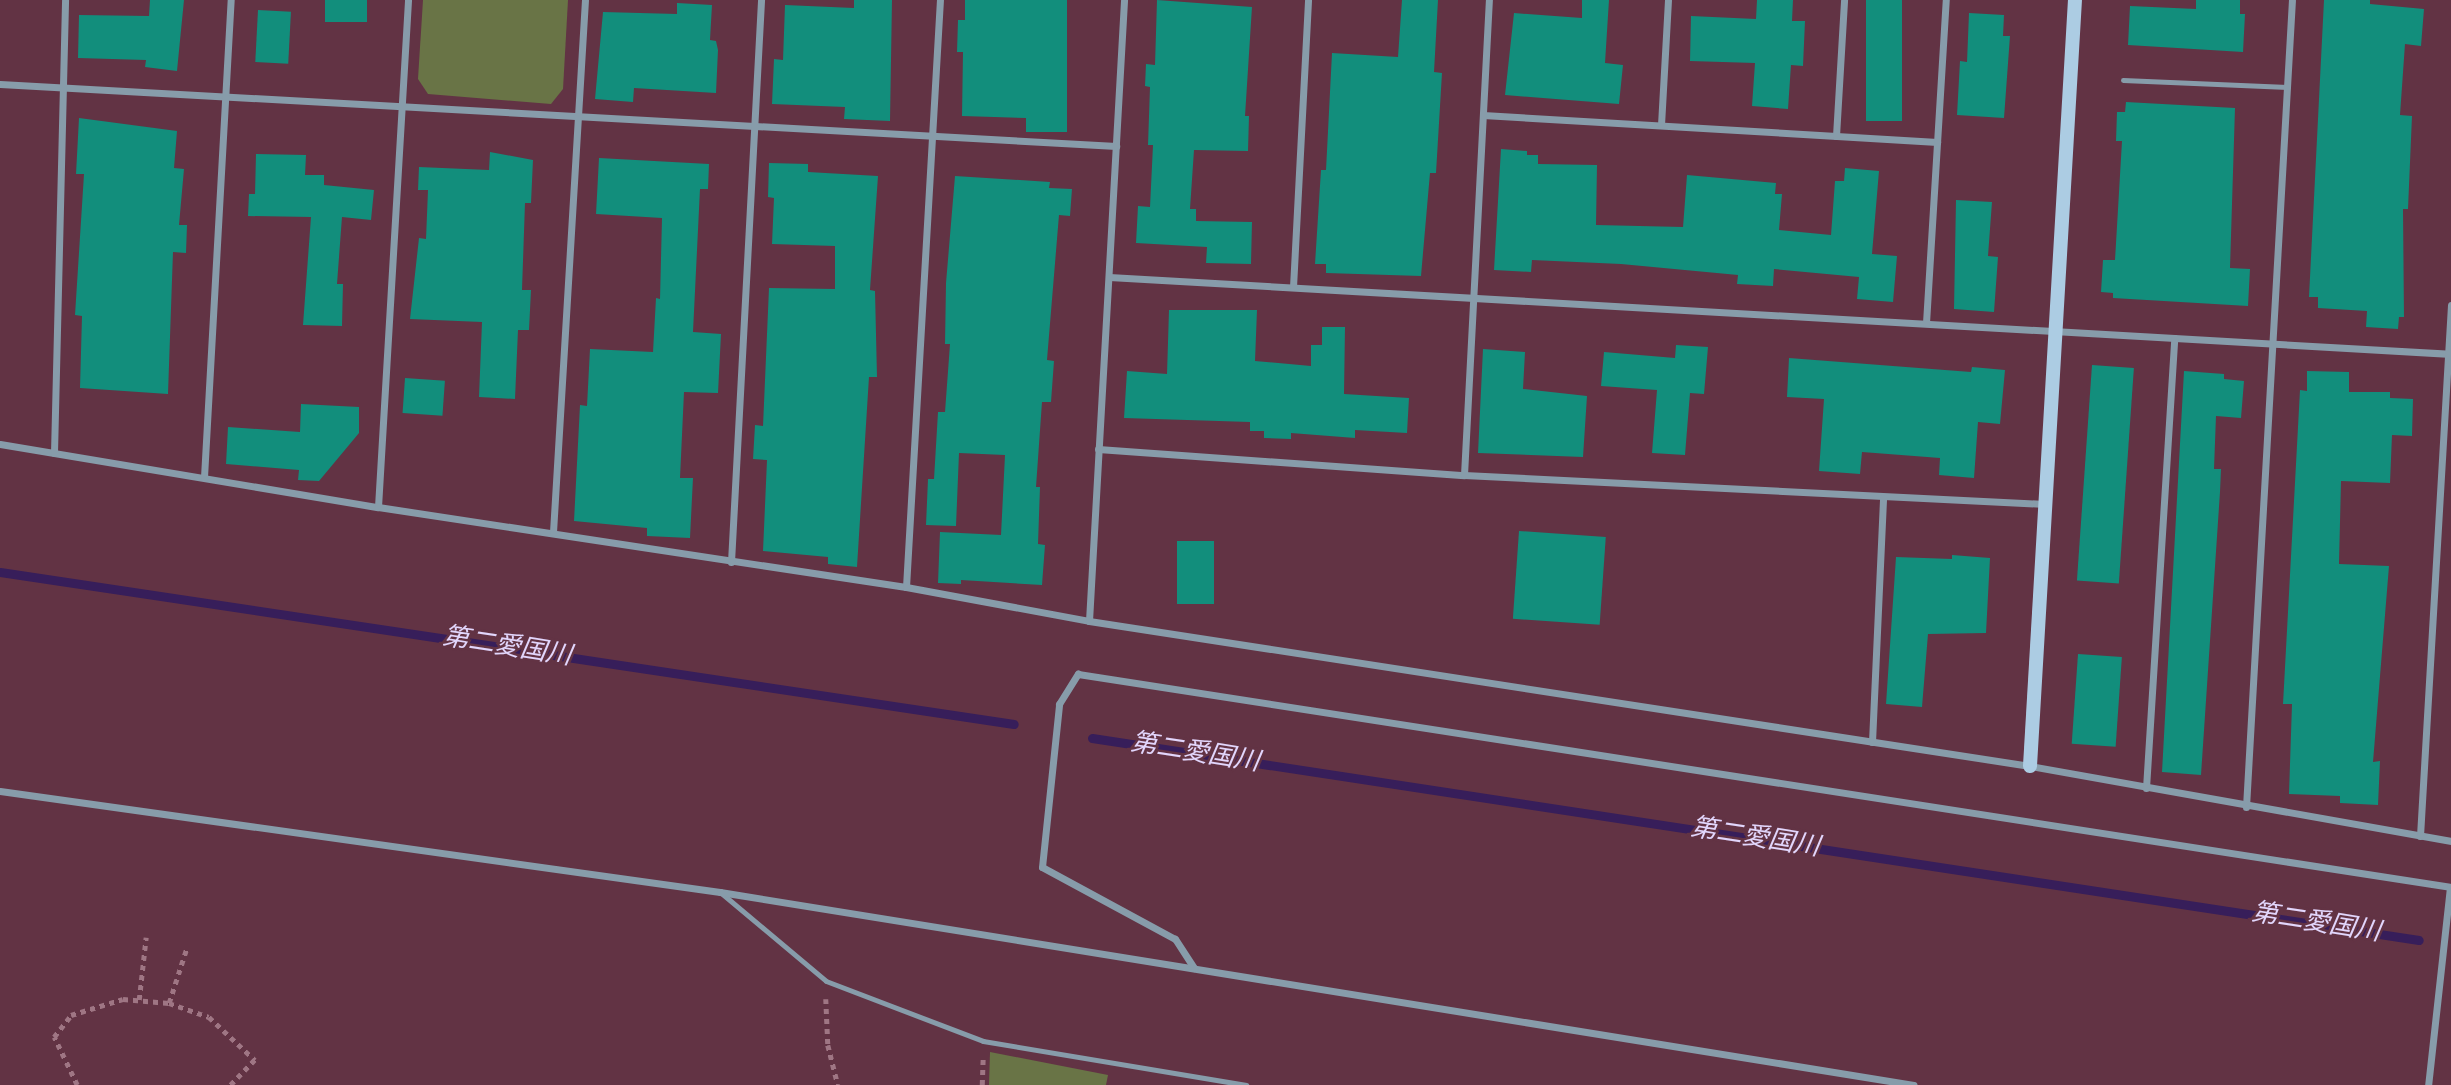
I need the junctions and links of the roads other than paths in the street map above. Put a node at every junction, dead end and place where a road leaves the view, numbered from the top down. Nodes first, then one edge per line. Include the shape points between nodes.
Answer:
1 (65, 0) edge
2 (231, 0) edge
3 (408, 0) edge
4 (585, 0) edge
5 (761, 0) edge
6 (940, 0) edge
7 (1124, 0) edge
8 (1308, 0) edge
9 (1489, 0) edge
10 (1668, 0) edge
11 (1844, 0) edge
12 (1946, 0) edge
13 (2075, 0) edge
14 (2292, 0) edge
15 (2123, 80) dead end
16 (0, 84) edge
17 (2288, 87) junction
18 (63, 88) junction
19 (225, 96) junction
20 (401, 104) junction
21 (1483, 116) junction
22 (578, 117) junction
23 (1661, 125) junction
24 (754, 129) junction
25 (1836, 136) junction
26 (933, 138) junction
27 (1937, 142) junction
28 (1116, 146) junction
29 (1109, 277) junction
30 (1293, 287) junction
31 (1472, 298) junction
32 (2451, 305) edge
33 (1926, 323) junction
34 (2055, 331) junction
35 (2174, 338) junction
36 (2273, 343) junction
37 (2450, 353) edge
38 (0, 444) edge
39 (1098, 449) junction
40 (54, 453) junction
41 (1464, 475) junction
42 (204, 477) junction
43 (1884, 498) junction
44 (2045, 504) junction
45 (378, 507) junction
46 (553, 532) junction
47 (731, 562) junction
48 (906, 587) junction
49 (1089, 621) junction
50 (1872, 742) junction
51 (2030, 766) junction
52 (2146, 788) junction
53 (0, 791) edge
54 (2246, 807) junction
55 (2420, 836) junction
56 (2451, 841) edge
57 (720, 892) junction
58 (1194, 968) junction
59 (1246, 1085) edge
60 (1914, 1085) edge
61 (2428, 1085) edge

1 - 18 street
2 - 19 street
3 - 20 street
4 - 22 street
5 - 24 street
6 - 26 street
7 - 28 street
8 - 30 street
9 - 21 street
10 - 23 street
11 - 25 street
12 - 27 street
13 - 34 street
14 - 17 street
15 - 17 lane
16 - 18 street
17 - 36 street
18 - 19 street
18 - 40 street
19 - 20 street
19 - 42 street
20 - 22 street
20 - 45 street
21 - 23 street
21 - 31 street
22 - 24 street
22 - 46 street
23 - 25 street
24 - 26 street
24 - 47 street
25 - 27 street
26 - 28 street
26 - 48 street
27 - 33 street
28 - 29 street
29 - 30 street
29 - 39 street
30 - 31 street
31 - 33 street
31 - 41 street
32 - 37 street
33 - 34 street
34 - 35 street
34 - 44 street
35 - 36 street
35 - 52 street
36 - 37 street
36 - 54 street
37 - 55 street
38 - 40 street
39 - 41 street
39 - 49 street
40 - 42 street
41 - 43 street
42 - 45 street
43 - 44 street
43 - 50 street
44 - 51 street
45 - 46 street
46 - 47 street
47 - 48 street
48 - 49 street
49 - 50 street
50 - 51 street
51 - 52 street
52 - 54 street
53 - 57 street
54 - 55 street
55 - 56 street
57 - 58 street
57 - 59 lane via 826,981 983,1041
58 - 60 street
58 - 61 street via 1175,939 1042,867 1059,704 1078,674 2451,887

